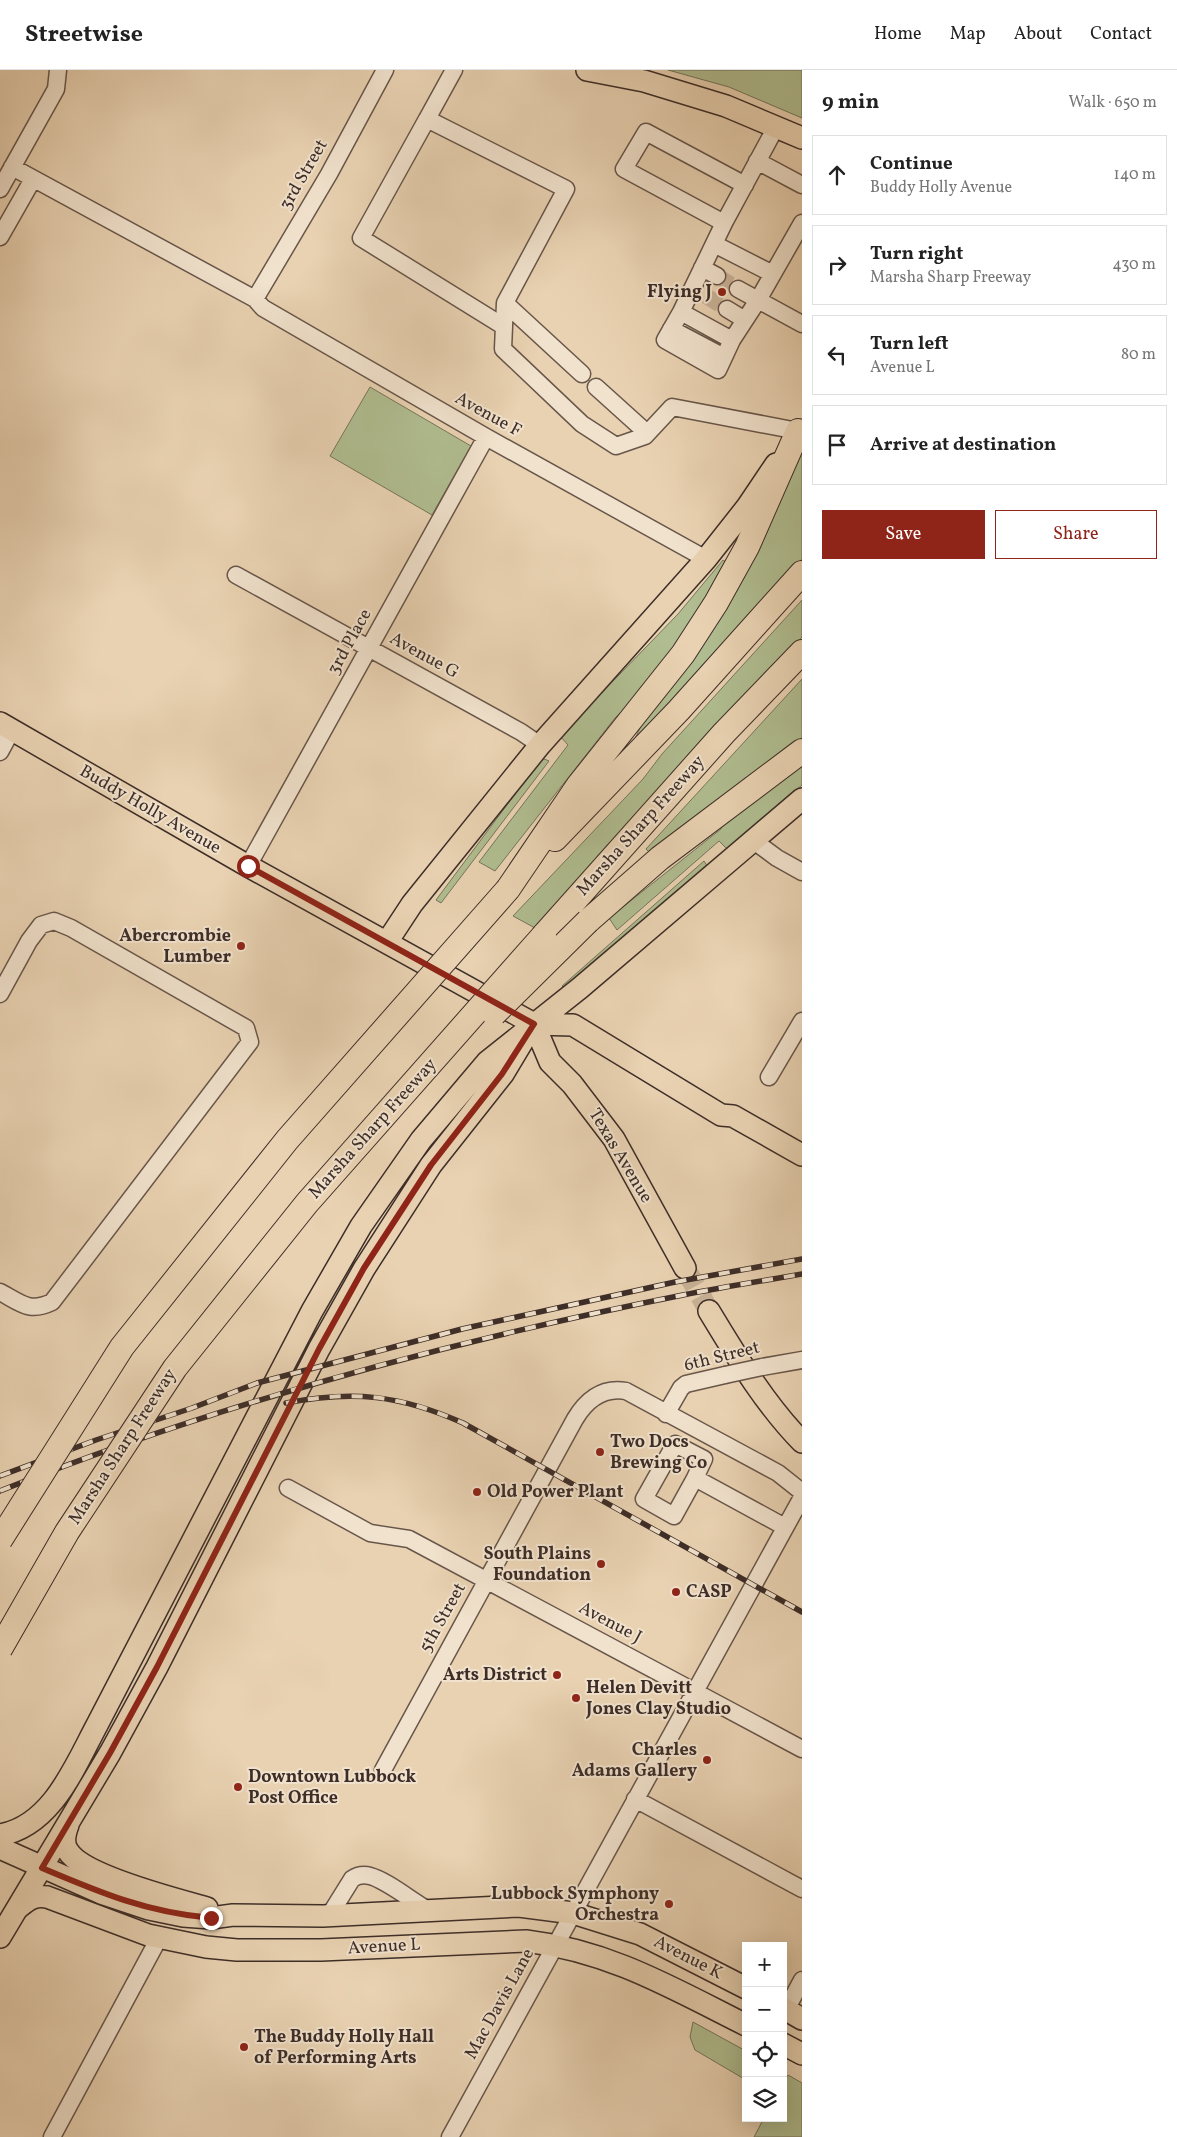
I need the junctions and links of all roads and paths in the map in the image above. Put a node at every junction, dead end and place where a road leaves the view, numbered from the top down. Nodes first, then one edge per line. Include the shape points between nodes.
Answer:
1 (58, 70) edge
2 (385, 70) edge
3 (454, 70) edge
4 (587, 70) edge
5 (427, 119) junction
6 (776, 127) junction
7 (802, 138) edge
8 (757, 161) junction
9 (12, 167) junction
10 (33, 179) junction
11 (745, 185) junction
12 (802, 185) edge
13 (0, 189) edge
14 (724, 223) junction
15 (802, 223) edge
16 (0, 237) edge
17 (714, 244) junction
18 (702, 268) junction
19 (773, 274) junction
20 (717, 276) tunnel mouth
21 (738, 289) tunnel mouth
22 (255, 299) junction
23 (758, 300) junction
24 (505, 304) junction
25 (727, 309) tunnel mouth
26 (680, 312) junction
27 (745, 320) junction
28 (802, 324) edge
29 (502, 326) junction
30 (732, 340) junction
31 (582, 374) dead end
32 (596, 387) dead end
33 (800, 427) edge
34 (647, 434) junction
35 (486, 437) junction
36 (706, 559) junction
37 (802, 573) edge
38 (236, 574) dead end
39 (370, 648) junction
40 (802, 652) edge
41 (6, 726) edge
42 (540, 745) junction
43 (802, 751) edge
44 (0, 752) edge
45 (802, 799) edge
46 (754, 841) junction
47 (248, 866) junction
48 (802, 872) edge
49 (508, 888) junction
50 (387, 942) junction
51 (2, 985) edge
52 (802, 1021) edge
53 (534, 1024) junction
54 (769, 1077) dead end
55 (722, 1115) junction
56 (802, 1155) edge
57 (348, 1157) junction
58 (802, 1167) edge
59 (686, 1268) tunnel mouth
60 (0, 1292) edge
61 (709, 1310) tunnel mouth
62 (122, 1347) junction
63 (802, 1360) edge
64 (666, 1414) junction
65 (714, 1439) junction
66 (802, 1442) edge
67 (704, 1459) junction
68 (695, 1478) junction
69 (288, 1488) dead end
70 (802, 1492) edge
71 (802, 1497) edge
72 (0, 1509) edge
73 (785, 1527) junction
74 (0, 1540) edge
75 (487, 1580) junction
76 (0, 1649) edge
77 (695, 1691) junction
78 (802, 1749) edge
79 (383, 1770) dead end
80 (635, 1799) junction
81 (69, 1822) junction
82 (0, 1834) edge
83 (0, 1848) edge
84 (42, 1868) junction
85 (802, 1889) edge
86 (18, 1908) junction
87 (428, 1910) junction
88 (573, 1914) junction
89 (233, 1915) junction
90 (329, 1916) junction
91 (0, 1937) edge
92 (159, 1938) junction
93 (556, 1945) junction
94 (802, 1980) edge
95 (744, 1987) edge
96 (790, 2012) edge
97 (742, 2023) edge
98 (787, 2046) edge
99 (802, 2054) edge
100 (52, 2137) edge
101 (450, 2137) edge

1 - 9 street via 56,89
2 - 22 street, 3rd Street via 329,174
3 - 5 street
4 - 6 main road via 644,81 726,106
5 - 24 street via 566,189
5 - 29 street via 361,238
6 - 7 main road
6 - 8 street
8 - 11 street
8 - 12 street
9 - 10 street, Avenue F
9 - 13 street
10 - 16 street
10 - 22 street, Avenue F
11 - 14 street
11 - 14 street via 646,132 624,169
14 - 17 street
15 - 19 street
17 - 18 street
17 - 19 street
18 - 20 street
18 - 26 street via 699,292
19 - 23 street
21 - 23 street
22 - 35 street, Avenue F via 262,308
23 - 27 street
23 - 28 street
24 - 29 street
24 - 31 street
25 - 27 street
26 - 30 street
26 - 30 street via 665,340 718,370
27 - 30 street
29 - 34 street via 503,349 582,424 616,446
32 - 34 street
33 - 34 street via 672,407
33 - 36 main road via 747,507
33 - 49 highway via 747,547 716,603 683,654 578,786
35 - 36 street, Avenue F
35 - 39 street, 3rd Place
36 - 42 main road
37 - 49 highway via 680,710
38 - 39 street, Avenue G
39 - 42 street, Avenue G
39 - 47 street, 3rd Place
40 - 57 highway, Marsha Sharp Freeway, bridge via 724,733
41 - 44 street
41 - 47 main road, Buddy Holly Avenue
42 - 50 main road via 412,904
43 - 57 highway, bridge via 660,858 588,921
45 - 46 main road
46 - 48 street
46 - 53 main road
47 - 50 main road, Buddy Holly Avenue
49 - 62 highway, bridge via 287,1140
50 - 53 main road, Buddy Holly Avenue
51 - 60 street via 41,925 54,921 246,1028 250,1042 52,1302 39,1308 25,1305
52 - 54 street
53 - 55 main road, Buddy Holly Avenue via 573,1025
53 - 59 main road, Texas Avenue via 550,1062 572,1084 614,1139
53 - 81 main road via 502,1074 416,1187 364,1268 302,1382 157,1667
53 - 82 main road via 486,1062 466,1085 421,1140 366,1219 312,1311 97,1725 61,1788 26,1827
55 - 56 main road, Buddy Holly Avenue via 733,1116
55 - 58 main road, Buddy Holly Avenue via 729,1125
57 - 76 highway, Marsha Sharp Freeway, bridge via 307,1203 175,1368 67,1532
61 - 66 main road via 750,1378
62 - 72 highway, bridge via 82,1391
62 - 74 highway, bridge
63 - 64 street, 6th Street, bridge via 686,1384
64 - 65 street
64 - 75 street, 5th Street via 626,1391 606,1390 589,1400 575,1419
65 - 67 street
65 - 70 street via 778,1473
67 - 68 street
67 - 68 street via 675,1444 644,1499 674,1516
68 - 73 street
69 - 75 street, Avenue J via 370,1533 409,1539
71 - 73 street, Mac Davis Lane
73 - 77 street, Mac Davis Lane
75 - 77 street, Avenue J
75 - 79 street, 5th Street
77 - 78 street, Avenue J
77 - 80 street, Mac Davis Lane
80 - 85 street
80 - 88 street, Mac Davis Lane
81 - 84 main road
81 - 89 main road via 65,1843 74,1858 84,1864 152,1892
83 - 84 main road, Avenue L
84 - 86 main road
84 - 89 main road, Avenue L via 149,1909 211,1918
86 - 91 main road
86 - 92 main road, Avenue L via 38,1895
87 - 88 main road, Avenue L via 519,1906
87 - 90 main road, Avenue L
87 - 90 street via 374,1877 357,1875
88 - 93 street, Mac Davis Lane
88 - 95 main road, Avenue K via 640,1934
89 - 90 main road, Avenue L
92 - 93 main road, Avenue L via 206,1948 268,1952 526,1941
92 - 100 street
93 - 97 main road, Avenue L via 652,1976
93 - 101 street, Mac Davis Lane
94 - 96 street
98 - 99 main road

